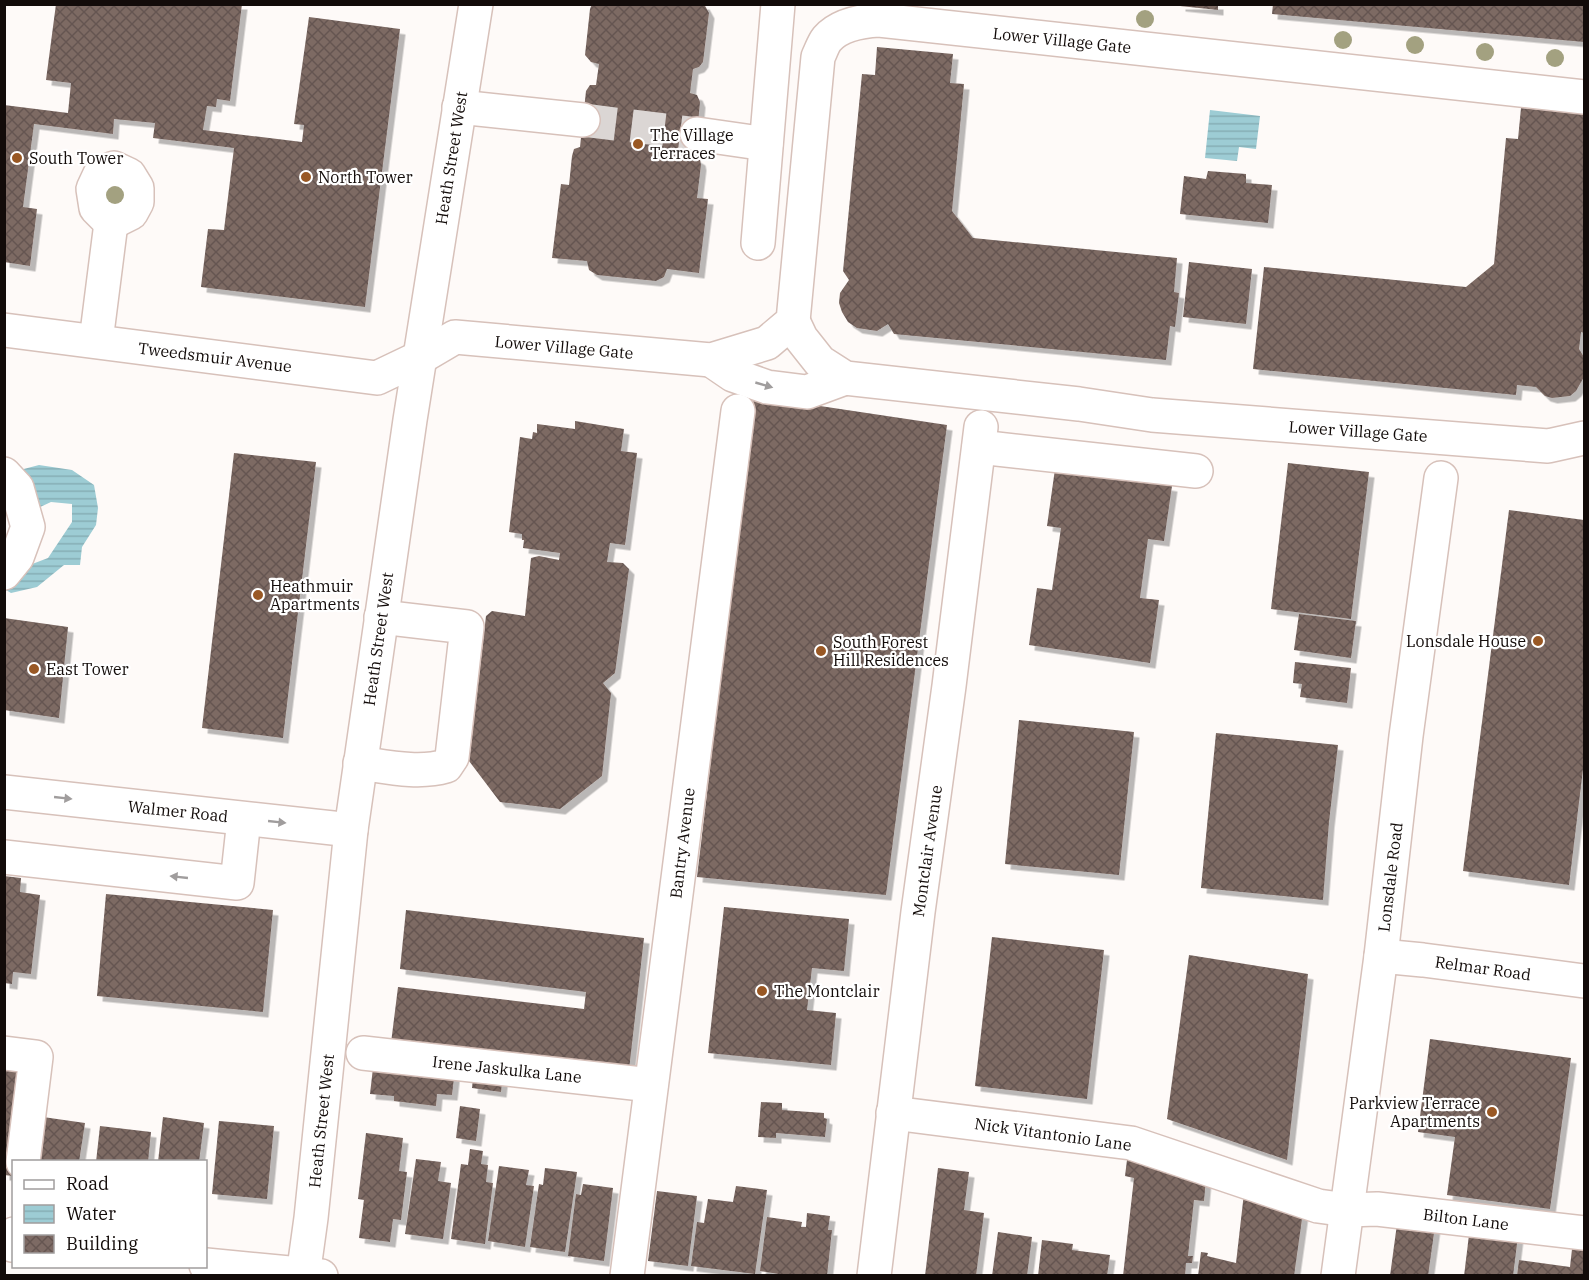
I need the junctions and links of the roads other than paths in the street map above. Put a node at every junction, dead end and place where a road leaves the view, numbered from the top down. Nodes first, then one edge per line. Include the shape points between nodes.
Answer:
1 (476, 4) edge
2 (778, 4) edge
3 (1584, 97) edge
4 (459, 107) junction
5 (583, 120) tunnel mouth
6 (697, 134) tunnel mouth
7 (766, 144) junction
8 (111, 223) dead end
9 (758, 243) dead end
10 (793, 321) junction
11 (4, 330) edge
12 (96, 341) junction
13 (421, 357) junction
14 (711, 360) junction
15 (845, 378) junction
16 (738, 411) dead end
17 (1584, 438) edge
18 (1196, 471) dead end
19 (4, 474) edge
20 (1441, 478) dead end
21 (4, 573) edge
22 (381, 618) junction
23 (360, 763) junction
24 (4, 792) edge
25 (244, 819) junction
26 (351, 830) junction
27 (4, 857) edge
28 (1381, 956) junction
29 (1584, 981) edge
30 (4, 1053) edge
31 (363, 1053) dead end
32 (651, 1085) junction
33 (893, 1113) junction
34 (22, 1160) edge
35 (1347, 1210) junction
36 (1584, 1233) edge
37 (207, 1265) edge
38 (309, 1275) edge
39 (627, 1275) edge
40 (874, 1275) edge
41 (1338, 1275) edge

1 - 4 street, Heath Street West
2 - 7 street
3 - 10 street, Lower Village Gate via 862,21 828,38 818,57
4 - 5 street
4 - 13 street, Heath Street West
6 - 7 street
7 - 9 street
8 - 12 street
10 - 14 street, Lower Village Gate via 767,343
10 - 15 street, Lower Village Gate via 820,362
11 - 12 street, Tweedsmuir Avenue
12 - 13 street, Tweedsmuir Avenue via 377,378
13 - 14 street, Lower Village Gate via 455,337
13 - 22 street, Heath Street West
14 -> 15 street, Lower Village Gate via 733,375 767,387 807,393
15 - 17 street, Lower Village Gate via 1164,416 1548,446
16 - 32 street, Bantry Avenue
18 - 33 street, Montclair Avenue via 980,437
19 - 21 street via 17,488 28,527 17,557
20 - 28 street, Lonsdale Road
22 - 23 street, Heath Street West
22 - 23 street via 467,627 452,757 446,766 435,769
23 - 26 street, Heath Street West
24 -> 25 street, Walmer Road
25 -> 26 street, Walmer Road
25 -> 27 street via 237,884
26 - 38 street, Heath Street West via 310,1218
28 - 29 street, Relmar Road
28 - 35 street, Lonsdale Road
30 - 34 street via 36,1057
31 - 32 street, Irene Jaskulka Lane
32 - 39 street, Bantry Avenue
33 - 35 street, Nick Vitantonio Lane via 1131,1143 1318,1206
33 - 40 street, Montclair Avenue
35 - 36 street, Bilton Lane via 1377,1209
35 - 41 street, Lonsdale Road
37 - 38 street

